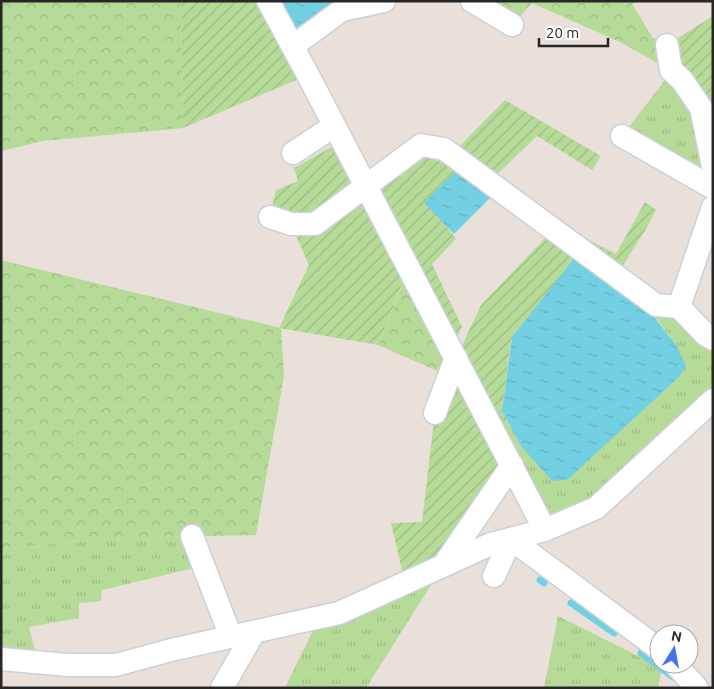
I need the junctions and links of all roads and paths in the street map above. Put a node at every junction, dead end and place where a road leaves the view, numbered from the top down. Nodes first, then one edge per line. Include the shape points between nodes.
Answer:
1 (268, 1) edge
2 (385, 1) edge
3 (472, 1) edge
4 (512, 25) dead end
5 (668, 45) dead end
6 (293, 46) junction
7 (334, 126) junction
8 (622, 136) dead end
9 (293, 153) dead end
10 (713, 166) edge
11 (366, 186) junction
12 (713, 188) edge
13 (713, 207) edge
14 (270, 217) dead end
15 (679, 307) junction
16 (713, 339) edge
17 (456, 358) junction
18 (713, 400) edge
19 (435, 414) dead end
20 (512, 465) junction
21 (545, 530) junction
22 (192, 536) dead end
23 (511, 539) junction
24 (443, 566) junction
25 (494, 576) dead end
26 (254, 632) junction
27 (231, 636) junction
28 (649, 642) edge
29 (1, 659) edge
30 (683, 674) edge
31 (692, 685) edge
32 (222, 688) edge

1 - 6 street
2 - 6 street via 342,10
3 - 4 street
5 - 10 street via 671,70 701,108
6 - 7 street
7 - 9 street
7 - 11 street
8 - 12 street
11 - 14 street via 315,224 292,224
11 - 15 street via 421,145 444,149 656,305
11 - 17 street
13 - 15 street
15 - 16 street
17 - 19 street
17 - 20 street
18 - 21 street via 596,508
20 - 21 street
20 - 24 street
21 - 23 street
22 - 27 street
23 - 24 street via 491,544
23 - 25 street
23 - 28 street
24 - 26 street via 339,613
26 - 27 street
26 - 32 street
27 - 29 street via 116,665 68,665
30 - 31 street

